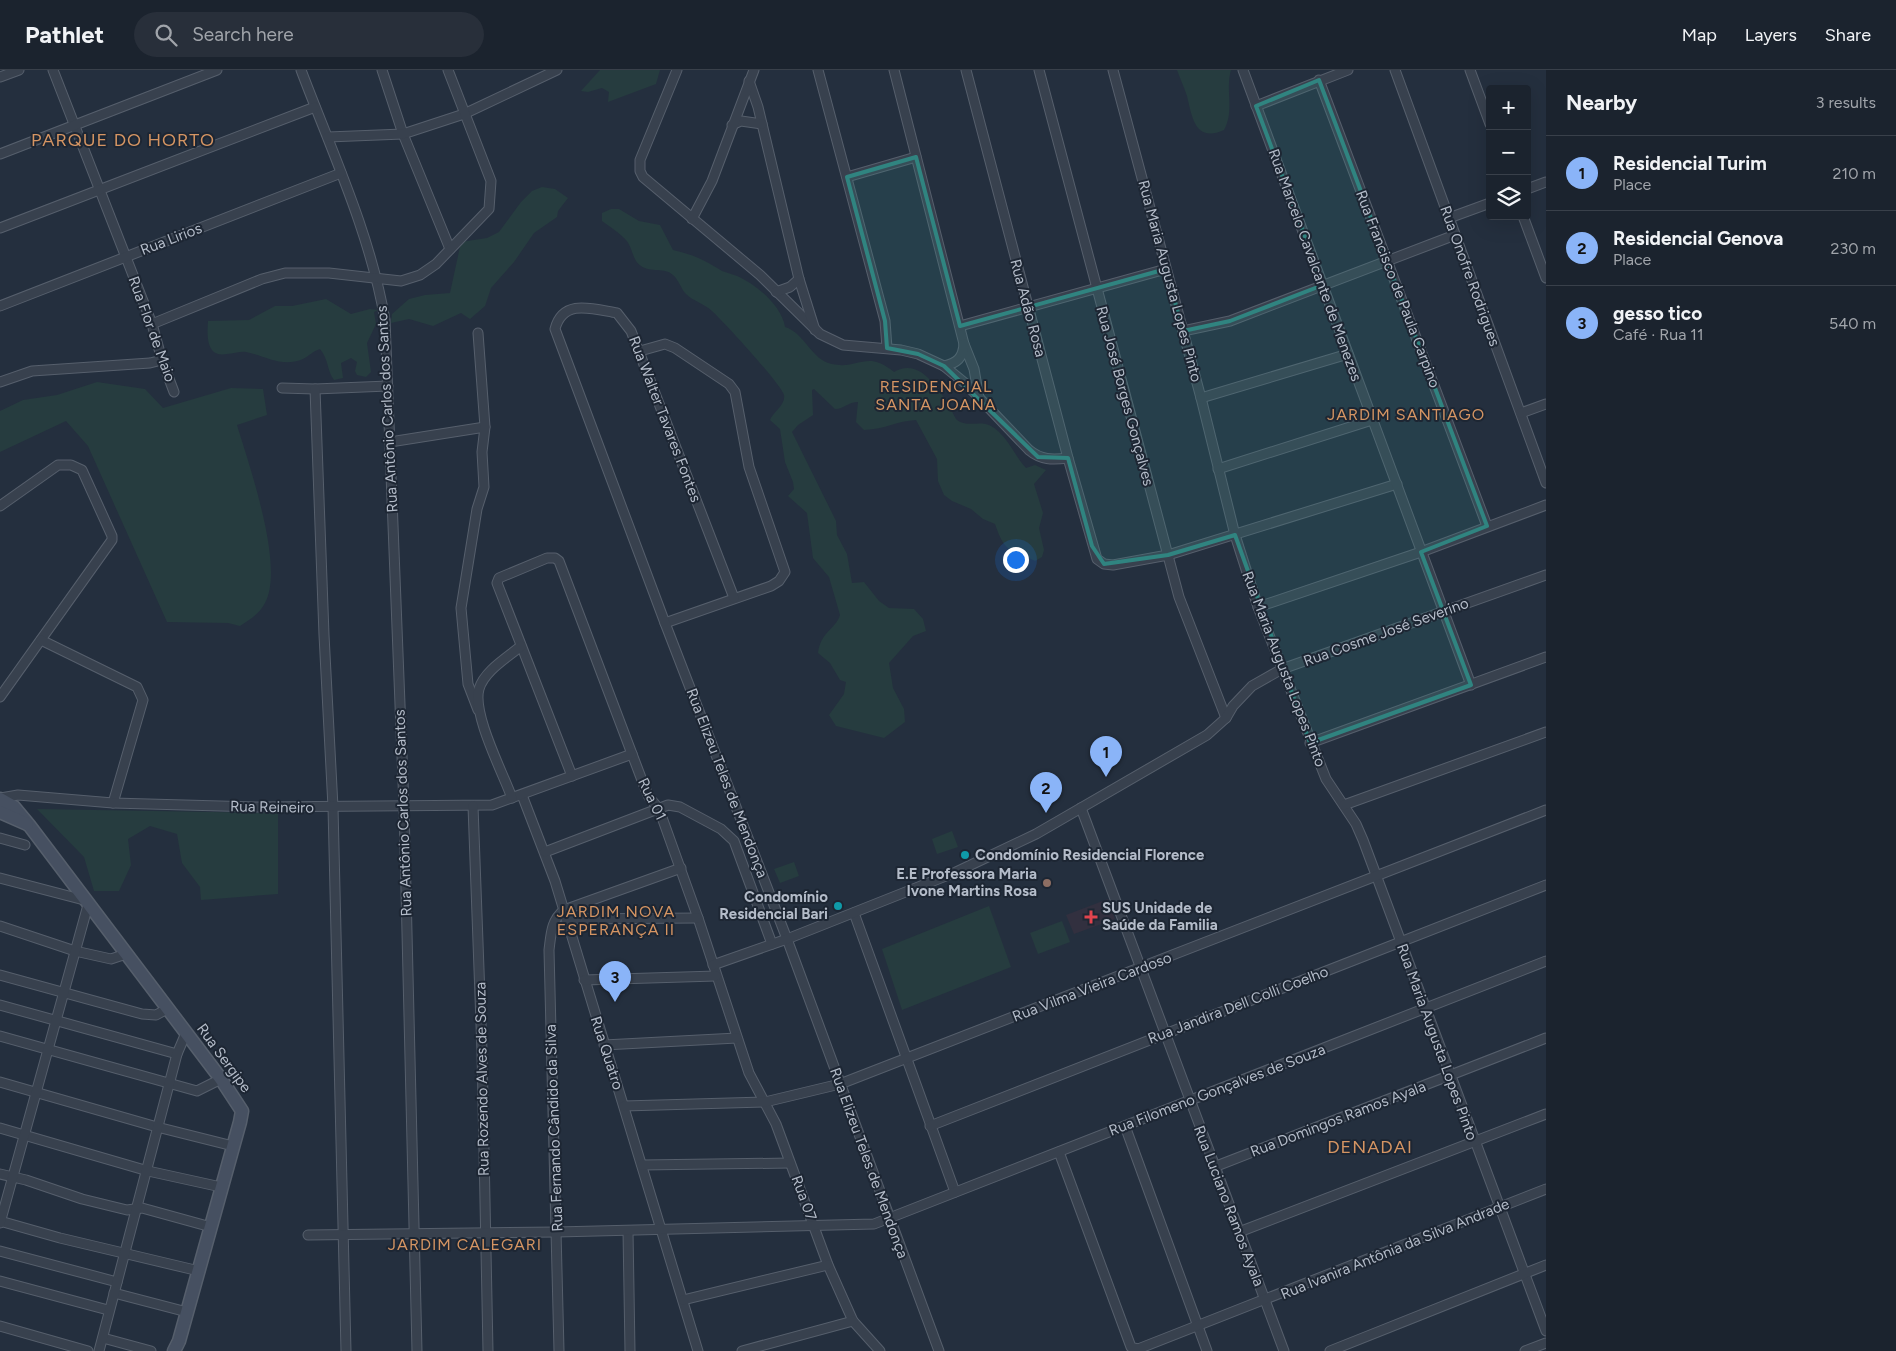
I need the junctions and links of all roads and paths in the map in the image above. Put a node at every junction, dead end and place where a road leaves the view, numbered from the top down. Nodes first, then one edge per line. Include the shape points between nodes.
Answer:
1 (19, 70) edge
2 (53, 70) edge
3 (217, 70) edge
4 (301, 70) edge
5 (382, 70) edge
6 (448, 70) edge
7 (557, 70) edge
8 (678, 70) edge
9 (754, 70) edge
10 (818, 70) edge
11 (894, 70) edge
12 (966, 70) edge
13 (1039, 70) edge
14 (1113, 70) edge
15 (1243, 70) edge
16 (1348, 70) edge
17 (1395, 70) edge
18 (1470, 70) edge
19 (0, 77) edge
20 (1319, 80) junction
21 (749, 81) junction
22 (1256, 106) junction
23 (315, 107) junction
24 (1486, 113) edge
25 (464, 114) junction
26 (762, 124) junction
27 (732, 125) junction
28 (74, 126) junction
29 (402, 134) junction
30 (328, 136) junction
31 (0, 154) edge
32 (916, 158) junction
33 (342, 173) junction
34 (847, 177) junction
35 (1546, 182) edge
36 (1531, 188) edge
37 (100, 190) junction
38 (1486, 204) edge
39 (1449, 218) junction
40 (692, 219) junction
41 (1524, 220) edge
42 (0, 228) edge
43 (1455, 235) junction
44 (450, 249) junction
45 (125, 257) junction
46 (1388, 260) junction
47 (1166, 269) junction
48 (376, 276) junction
49 (1546, 278) edge
50 (799, 279) junction
51 (1323, 285) junction
52 (1095, 289) junction
53 (776, 292) junction
54 (0, 306) edge
55 (1028, 308) junction
56 (152, 324) junction
57 (960, 326) junction
58 (555, 329) joint
59 (815, 330) junction
60 (1183, 331) junction
61 (478, 333) dead end
62 (964, 344) junction
63 (887, 348) junction
64 (640, 350) junction
65 (1348, 354) junction
66 (162, 360) junction
67 (944, 366) junction
68 (0, 382) edge
69 (388, 386) junction
70 (282, 388) dead end
71 (315, 389) junction
72 (174, 392) dead end
73 (979, 398) junction
74 (1201, 398) junction
75 (1546, 404) edge
76 (1521, 413) junction
77 (1372, 420) junction
78 (485, 427) junction
79 (390, 442) junction
80 (1068, 458) junction
81 (1218, 469) junction
82 (1546, 483) edge
83 (1397, 484) junction
84 (1546, 505) edge
85 (0, 506) edge
86 (1487, 526) junction
87 (1235, 535) junction
88 (1421, 552) junction
89 (1168, 555) junction
90 (1546, 575) edge
91 (734, 598) junction
92 (1258, 607) junction
93 (1443, 612) junction
94 (664, 623) junction
95 (42, 640) junction
96 (521, 646) junction
97 (1546, 657) edge
98 (1282, 669) junction
99 (1471, 685) junction
100 (0, 697) edge
101 (478, 710) junction
102 (1226, 718) junction
103 (1546, 732) edge
104 (1310, 743) junction
105 (632, 754) junction
106 (572, 776) junction
107 (517, 796) junction
108 (30, 798) junction
109 (0, 799) edge
110 (113, 803) junction
111 (1344, 805) junction
112 (473, 806) junction
113 (333, 807) junction
114 (404, 807) junction
115 (1081, 808) junction
116 (659, 809) junction
117 (1546, 810) edge
118 (5, 814) edge
119 (0, 838) edge
120 (25, 845) dead end
121 (545, 852) junction
122 (681, 868) junction
123 (1375, 876) junction
124 (0, 878) edge
125 (1546, 885) edge
126 (86, 902) junction
127 (564, 910) junction
128 (854, 913) junction
129 (698, 918) junction
130 (566, 920) junction
131 (0, 926) edge
132 (787, 939) junction
133 (1400, 942) junction
134 (772, 944) junction
135 (75, 951) junction
136 (126, 954) junction
137 (1546, 961) edge
138 (713, 965) junction
139 (1140, 968) junction
140 (0, 975) edge
141 (716, 976) junction
142 (584, 980) junction
143 (64, 992) junction
144 (0, 1005) edge
145 (1426, 1008) junction
146 (167, 1009) junction
147 (55, 1020) junction
148 (186, 1033) junction
149 (1164, 1034) junction
150 (0, 1036) edge
151 (737, 1038) junction
152 (1546, 1038) edge
153 (604, 1045) junction
154 (48, 1048) junction
155 (177, 1054) junction
156 (906, 1059) junction
157 (1450, 1076) junction
158 (221, 1078) junction
159 (0, 1082) edge
160 (840, 1084) junction
161 (170, 1085) junction
162 (36, 1093) junction
163 (1189, 1100) junction
164 (765, 1102) junction
165 (624, 1106) junction
166 (1546, 1114) edge
167 (930, 1126) junction
168 (1125, 1126) junction
169 (158, 1127) junction
170 (0, 1128) edge
171 (25, 1134) junction
172 (1474, 1141) junction
173 (233, 1146) junction
174 (1058, 1152) junction
175 (790, 1163) junction
176 (642, 1165) junction
177 (1214, 1167) junction
178 (148, 1171) junction
179 (0, 1174) edge
180 (13, 1178) junction
181 (221, 1187) junction
182 (1546, 1189) edge
183 (954, 1192) junction
184 (1499, 1207) junction
185 (136, 1210) junction
186 (889, 1219) junction
187 (0, 1222) edge
188 (814, 1225) junction
189 (211, 1227) junction
190 (660, 1228) junction
191 (628, 1231) junction
192 (486, 1232) junction
193 (557, 1232) junction
194 (1239, 1232) junction
195 (416, 1234) junction
196 (308, 1235) dead end
197 (345, 1236) junction
198 (0, 1251) edge
199 (125, 1252) junction
200 (828, 1265) junction
201 (1546, 1265) edge
202 (199, 1271) junction
203 (1525, 1273) junction
204 (0, 1281) edge
205 (117, 1282) junction
206 (114, 1293) junction
207 (683, 1300) junction
208 (1265, 1301) junction
209 (108, 1310) junction
210 (187, 1312) junction
211 (853, 1321) junction
212 (0, 1326) edge
213 (1199, 1327) junction
214 (1546, 1330) edge
215 (103, 1338) junction
216 (1546, 1342) edge
217 (88, 1351) edge
218 (99, 1351) edge
219 (152, 1351) edge
220 (174, 1351) edge
221 (346, 1351) edge
222 (417, 1351) edge
223 (488, 1351) edge
224 (559, 1351) edge
225 (630, 1351) edge
226 (698, 1351) edge
227 (742, 1351) edge
228 (880, 1351) edge
229 (939, 1351) edge
230 (1207, 1351) edge
231 (1284, 1351) edge
232 (1330, 1351) edge
233 (1525, 1351) edge

1 - 19 street
2 - 28 street, Rua Flor de Maio
3 - 28 street
4 - 23 street, Rua Antônio Carlos dos Santos
5 - 29 street
6 - 25 street
7 - 25 street
8 - 40 street via 640,160 640,170 648,182
9 - 21 street
10 - 34 street
11 - 32 street
12 - 55 street, Rua Adão Rosa
13 - 52 street, Rua José Borges Gonçalves
14 - 47 street, Rua Maria Augusta Lopes Pinto
15 - 22 street, Rua Marcelo Cavalcante de Menezes
16 - 20 street
17 - 39 street, Rua Onofre Rodrigues
18 - 24 street
20 - 22 street
20 - 46 street, Rua Francisco de Paula Carpino
21 - 26 street
21 - 27 street
22 - 51 street, Rua Marcelo Cavalcante de Menezes
23 - 30 street, Rua Antônio Carlos dos Santos
23 - 37 street
25 - 29 street
25 - 44 street via 492,181 492,196 488,209
26 - 27 street via 741,121
26 - 50 street
27 - 40 street via 712,181
28 - 31 street
28 - 37 street, Rua Flor de Maio
29 - 30 street
29 - 44 street
30 - 33 street, Rua Antônio Carlos dos Santos
32 - 34 street
32 - 57 street
33 - 45 street, Rua Lirios
33 - 48 street, Rua Antônio Carlos dos Santos
34 - 63 street via 886,326
35 - 36 street
37 - 42 street
37 - 45 street, Rua Flor de Maio
38 - 39 street
39 - 43 street, Rua Onofre Rodrigues
40 - 53 street
41 - 49 street
43 - 46 street
43 - 76 street, Rua Onofre Rodrigues
44 - 48 street via 420,275 401,281
45 - 54 street, Rua Lirios
45 - 56 street, Rua Flor de Maio
46 - 51 street
46 - 86 street, Rua Francisco de Paula Carpino
47 - 52 street
47 - 60 street, Rua Maria Augusta Lopes Pinto
48 - 56 street via 285,273 262,279
48 - 69 street, Rua Antônio Carlos dos Santos via 385,320
50 - 53 street via 790,287
50 - 59 street
51 - 60 street via 1230,321
51 - 65 street, Rua Marcelo Cavalcante de Menezes
52 - 55 street
52 - 89 street, Rua José Borges Gonçalves
53 - 59 street
55 - 57 street
55 - 80 street, Rua Adão Rosa
56 - 66 street, Rua Flor de Maio
57 - 62 street
58 - 64 street, Rua Walter Tavares Fontes via 560,316 572,308 617,312
58 - 94 street, Rua Elizeu Teles de Mendonça
59 - 63 street via 843,344
60 - 74 street, Rua Maria Augusta Lopes Pinto
61 - 78 street, Rua Quatro
62 - 67 street via 962,357 954,364
62 - 73 street via 974,369
63 - 67 street via 918,354
64 - 91 street, Rua Walter Tavares Fontes
64 - 91 street via 665,344 675,348 729,384 735,392 749,467 785,572 779,582
65 - 74 street
65 - 77 street, Rua Marcelo Cavalcante de Menezes
66 - 68 street via 32,371
66 - 72 street, Rua Flor de Maio
67 - 73 street
69 - 71 street
69 - 79 street, Rua Antônio Carlos dos Santos
70 - 71 street
71 - 113 street
73 - 80 street via 1038,457
74 - 81 street, Rua Maria Augusta Lopes Pinto
75 - 76 street
76 - 82 street, Rua Onofre Rodrigues
77 - 81 street
77 - 83 street, Rua Marcelo Cavalcante de Menezes
78 - 79 street
78 - 101 street, Rua Quatro via 482,452 484,486 462,596 468,684
79 - 114 street, Rua Antônio Carlos dos Santos
80 - 89 street, Rua Adão Rosa via 1097,559 1113,565
81 - 87 street, Rua Maria Augusta Lopes Pinto
83 - 87 street
83 - 88 street, Rua Marcelo Cavalcante de Menezes
84 - 86 street
85 - 95 street via 58,465 71,465 82,470 111,530 112,540
86 - 88 street
87 - 89 street
87 - 92 street, Rua Maria Augusta Lopes Pinto
88 - 92 street
88 - 93 street, Rua Marcelo Cavalcante de Menezes
89 - 102 street, Rua José Borges Gonçalves via 1190,630
90 - 93 street, Rua Cosme José Severino
91 - 94 street
92 - 98 street, Rua Maria Augusta Lopes Pinto
93 - 98 street, Rua Cosme José Severino
93 - 99 street, Rua Marcelo Cavalcante de Menezes
94 - 132 street, Rua Elizeu Teles de Mendonça
95 - 100 street
95 - 110 street via 137,687 142,693 143,700
96 - 101 street via 487,676 479,689
96 - 105 street, Rua 01 via 497,583 499,578 547,558 555,558 559,561
96 - 106 street
97 - 99 street
98 - 102 street, Rua Cosme José Severino via 1252,686
98 - 104 street, Rua Maria Augusta Lopes Pinto
99 - 104 street
101 - 107 street, Rua Quatro
102 - 115 street, Rua Cosme José Severino via 1186,748
103 - 111 street
104 - 111 street, Rua Maria Augusta Lopes Pinto via 1326,779
105 - 106 street, Rua Reineiro
105 - 116 street, Rua 01 via 649,797
106 - 107 street, Rua Reineiro
107 - 112 street, Rua Reineiro via 492,805
107 - 121 street, Rua Quatro
108 - 109 street, Rua Reineiro via 18,795
108 - 110 street, Rua Reineiro
108 - 118 street
109 - 118 street
110 - 113 street, Rua Reineiro
111 - 123 street, Rua Maria Augusta Lopes Pinto via 1356,824
112 - 114 street, Rua Reineiro
112 - 192 street, Rua Rozendo Alves de Souza
113 - 114 street, Rua Reineiro
113 - 197 street
114 - 195 street, Rua Antônio Carlos dos Santos
115 - 128 street, Rua Cosme José Severino via 1036,834 956,872
115 - 139 street, Rua Luciano Ramos Ayala
116 - 121 street
116 - 122 street, Rua 01
116 - 134 street via 668,805 680,807 728,834 734,842
117 - 123 street, Rua Vilma Vieira Cardoso
118 - 126 street, Rua Sergipe via 29,824
119 - 120 street
121 - 127 street, Rua Quatro
122 - 127 street
122 - 129 street, Rua 01
123 - 133 street, Rua Maria Augusta Lopes Pinto
123 - 139 street, Rua Vilma Vieira Cardoso
124 - 126 street
125 - 133 street, Rua Jandira Dell Colli Coelho
126 - 135 street
126 - 136 street, Rua Sergipe
127 - 130 street, Rua Quatro
127 - 193 street, Rua Fernando Cândido da Silva via 552,926 549,950
128 - 132 street, Rua Cosme José Severino
128 - 156 street
129 - 130 street
129 - 138 street, Rua 01
130 - 142 street, Rua Quatro
131 - 135 street
132 - 134 street, Rua Cosme José Severino
132 - 160 street, Rua Elizeu Teles de Mendonça
133 - 145 street, Rua Maria Augusta Lopes Pinto
133 - 149 street, Rua Jandira Dell Colli Coelho
134 - 138 street, Rua Cosme José Severino
135 - 136 street via 111,959
135 - 143 street
136 - 146 street, Rua Sergipe
137 - 145 street, Rua Filomeno Gonçalves de Souza
138 - 141 street, Rua 01
139 - 149 street, Rua Luciano Ramos Ayala
139 - 156 street, Rua Vilma Vieira Cardoso
140 - 143 street
141 - 142 street
141 - 151 street, Rua 01
142 - 153 street, Rua Quatro
143 - 146 street via 142,1014 156,1016
143 - 147 street
144 - 147 street
145 - 157 street, Rua Maria Augusta Lopes Pinto
145 - 163 street, Rua Filomeno Gonçalves de Souza
146 - 148 street, Rua Sergipe
147 - 154 street
147 - 155 street
148 - 155 street
148 - 158 street, Rua Sergipe
149 - 163 street, Rua Luciano Ramos Ayala
149 - 167 street, Rua Jandira Dell Colli Coelho
150 - 154 street
151 - 153 street
151 - 164 street, Rua 07 via 749,1073
152 - 157 street, Rua Domingos Ramos Ayala
153 - 165 street, Rua Quatro
154 - 161 street
154 - 162 street
155 - 161 street
156 - 160 street, Rua Vilma Vieira Cardoso
156 - 167 street
157 - 172 street, Rua Maria Augusta Lopes Pinto
157 - 177 street, Rua Domingos Ramos Ayala
158 - 161 street via 197,1091
158 - 173 street, Rua Sergipe via 242,1111
159 - 162 street
160 - 164 street, Rua Vilma Vieira Cardoso
160 - 186 street, Rua Elizeu Teles de Mendonça
161 - 169 street
162 - 169 street
162 - 171 street
163 - 168 street, Rua Filomeno Gonçalves de Souza
163 - 177 street, Rua Luciano Ramos Ayala
164 - 165 street, Rua Vilma Vieira Cardoso
164 - 175 street, Rua 07
165 - 176 street, Rua Quatro
166 - 172 street
167 - 183 street
168 - 174 street, Rua Filomeno Gonçalves de Souza
168 - 213 street
169 - 173 street
169 - 178 street
170 - 171 street
171 - 178 street
171 - 180 street
172 - 184 street, Rua Maria Augusta Lopes Pinto
172 - 194 street
173 - 181 street, Rua Sergipe
174 - 183 street, Rua Filomeno Gonçalves de Souza
174 - 213 street, Rua Ivanira Antônia da Silva Andrade via 1131,1347 1138,1349
175 - 176 street
175 - 188 street, Rua 07
176 - 190 street, Rua Quatro
177 - 194 street, Rua Luciano Ramos Ayala
178 - 181 street
178 - 185 street
179 - 180 street
180 - 185 street
180 - 187 street
181 - 189 street, Rua Sergipe
182 - 184 street, Rua Ivanira Antônia da Silva Andrade
183 - 186 street, Rua Filomeno Gonçalves de Souza
184 - 203 street, Rua Maria Augusta Lopes Pinto
184 - 208 street, Rua Ivanira Antônia da Silva Andrade
185 - 189 street via 142,1208
185 - 199 street
186 - 188 street, Rua Filomeno Gonçalves de Souza via 874,1224
186 - 229 street, Rua Elizeu Teles de Mendonça
187 - 199 street
188 - 190 street, Rua Filomeno Gonçalves de Souza
188 - 200 street, Rua 07
189 - 202 street, Rua Sergipe
190 - 191 street, Rua Filomeno Gonçalves de Souza
190 - 207 street, Rua Quatro
191 - 193 street, Rua Filomeno Gonçalves de Souza
191 - 225 street
192 - 193 street, Rua Filomeno Gonçalves de Souza
192 - 195 street, Rua Filomeno Gonçalves de Souza
192 - 223 street, Rua Rozendo Alves de Souza
193 - 224 street, Rua Fernando Cândido da Silva
194 - 208 street, Rua Luciano Ramos Ayala
195 - 197 street, Rua Filomeno Gonçalves de Souza
195 - 222 street, Rua Antônio Carlos dos Santos
196 - 197 street, Rua Filomeno Gonçalves de Souza
197 - 221 street
198 - 205 street
199 - 202 street
199 - 205 street
200 - 207 street
200 - 211 street, Rua 07
201 - 203 street
202 - 210 street, Rua Sergipe
203 - 214 street, Rua Maria Augusta Lopes Pinto
203 - 232 street
204 - 209 street
205 - 206 street
206 - 209 street
206 - 210 street
207 - 226 street, Rua Quatro
208 - 213 street, Rua Ivanira Antônia da Silva Andrade
208 - 231 street, Rua Luciano Ramos Ayala
209 - 215 street
210 - 220 street, Rua Sergipe
211 - 227 street
211 - 228 street, Rua 07
212 - 217 street
213 - 230 street
215 - 218 street
215 - 219 street
216 - 233 street

